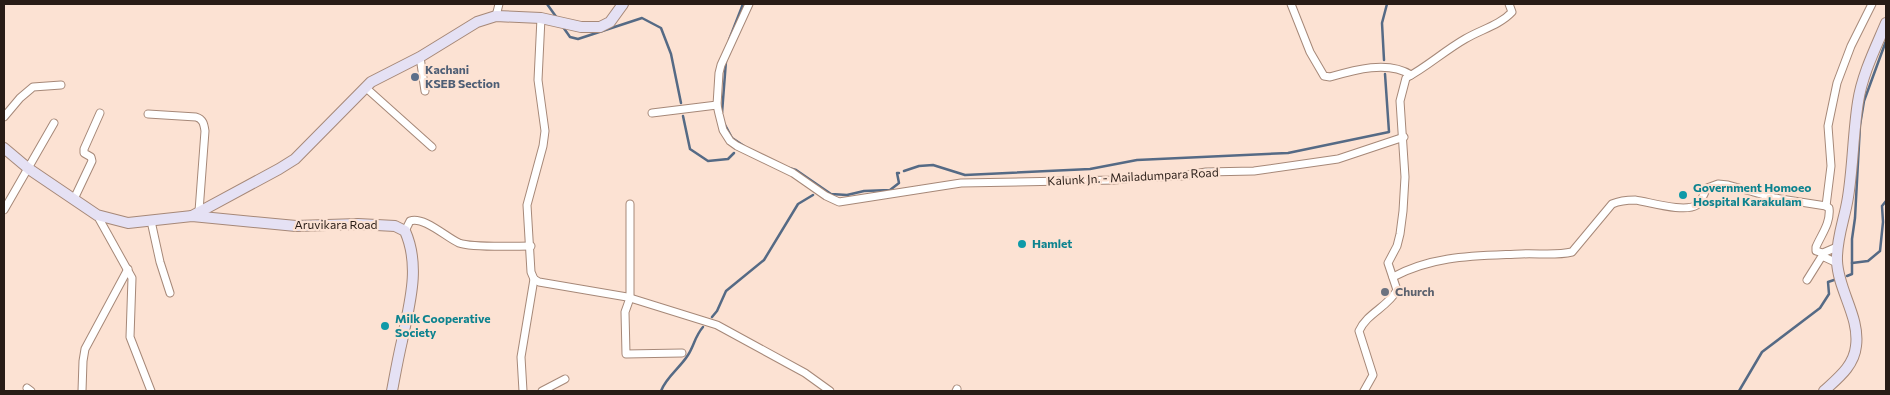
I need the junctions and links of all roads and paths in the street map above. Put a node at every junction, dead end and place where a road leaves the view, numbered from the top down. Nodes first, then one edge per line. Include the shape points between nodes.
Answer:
1 (499, 4) edge
2 (623, 4) edge
3 (749, 4) edge
4 (1291, 4) edge
5 (1509, 4) edge
6 (1872, 4) edge
7 (496, 16) junction
8 (541, 18) junction
9 (1886, 23) edge
10 (420, 57) junction
11 (1411, 75) junction
12 (61, 85) dead end
13 (365, 88) junction
14 (425, 91) dead end
15 (717, 105) junction
16 (100, 113) dead end
17 (652, 113) dead end
18 (148, 114) dead end
19 (4, 117) edge
20 (54, 123) dead end
21 (1404, 137) junction
22 (432, 147) dead end
23 (4, 148) edge
24 (29, 169) junction
25 (74, 199) junction
26 (630, 204) dead end
27 (1826, 206) junction
28 (4, 210) edge
29 (195, 213) junction
30 (97, 215) junction
31 (151, 221) junction
32 (405, 230) junction
33 (531, 246) junction
34 (1837, 247) junction
35 (1837, 263) junction
36 (128, 269) junction
37 (1393, 277) junction
38 (534, 279) junction
39 (1806, 280) dead end
40 (170, 292) dead end
41 (630, 298) junction
42 (682, 354) dead end
43 (565, 379) dead end
44 (82, 391) edge
45 (151, 391) edge
46 (392, 391) edge
47 (523, 391) edge
48 (542, 391) edge
49 (830, 391) edge
50 (1364, 391) edge
51 (1824, 391) edge

1 - 7 street
2 - 8 main road via 610,22 600,27 582,27
3 - 15 street via 721,65
4 - 11 street via 1310,52 1324,76 1384,67 1399,68
5 - 11 street via 1512,12 1506,19 1464,40
6 - 27 street via 1837,82 1828,126 1831,166
7 - 8 main road
7 - 10 main road via 476,22
8 - 33 street via 538,80 545,131 527,205
9 - 34 main road via 1864,76 1858,101 1848,198
10 - 13 main road via 370,82
10 - 14 street
11 - 21 street via 1406,78 1400,101
12 - 19 street via 33,87
13 - 22 street
13 - 29 main road via 295,159
15 - 17 street
15 - 21 street, Kalunk Jn. - Mailadumpara Road via 723,130 737,146 793,173 839,202 961,183 1114,180 1254,171 1338,159
16 - 25 street via 84,149 92,161
18 - 29 street via 196,117 203,122 205,131
20 - 24 street
21 - 37 street via 1405,177 1400,234 1388,263
23 - 24 main road
24 - 25 main road
24 - 28 street
25 - 30 main road
26 - 41 street
27 - 34 street via 1829,208 1828,222 1816,251 1823,253
27 - 37 street via 1718,184 1707,188 1694,206 1680,208 1633,200 1612,204 1572,252 1562,255 1449,258 1408,269
29 - 31 main road
29 - 32 main road, Aruvikara Road via 296,226 358,224 395,226
30 - 31 main road via 128,223
30 - 36 street
31 - 40 street
32 - 33 street via 414,220 464,244
32 - 46 main road via 414,267 413,288
33 - 38 street
34 - 35 main road
35 - 39 street via 1822,256
35 - 51 main road via 1856,332 1856,347 1843,374
36 - 44 street via 85,349
36 - 45 street via 133,284 130,337
37 - 50 street via 1398,290 1385,306 1364,321 1359,331 1373,375
38 - 41 street
38 - 47 street via 521,356
41 - 42 street via 625,312 626,354
41 - 49 street via 717,324 805,373
43 - 48 street

